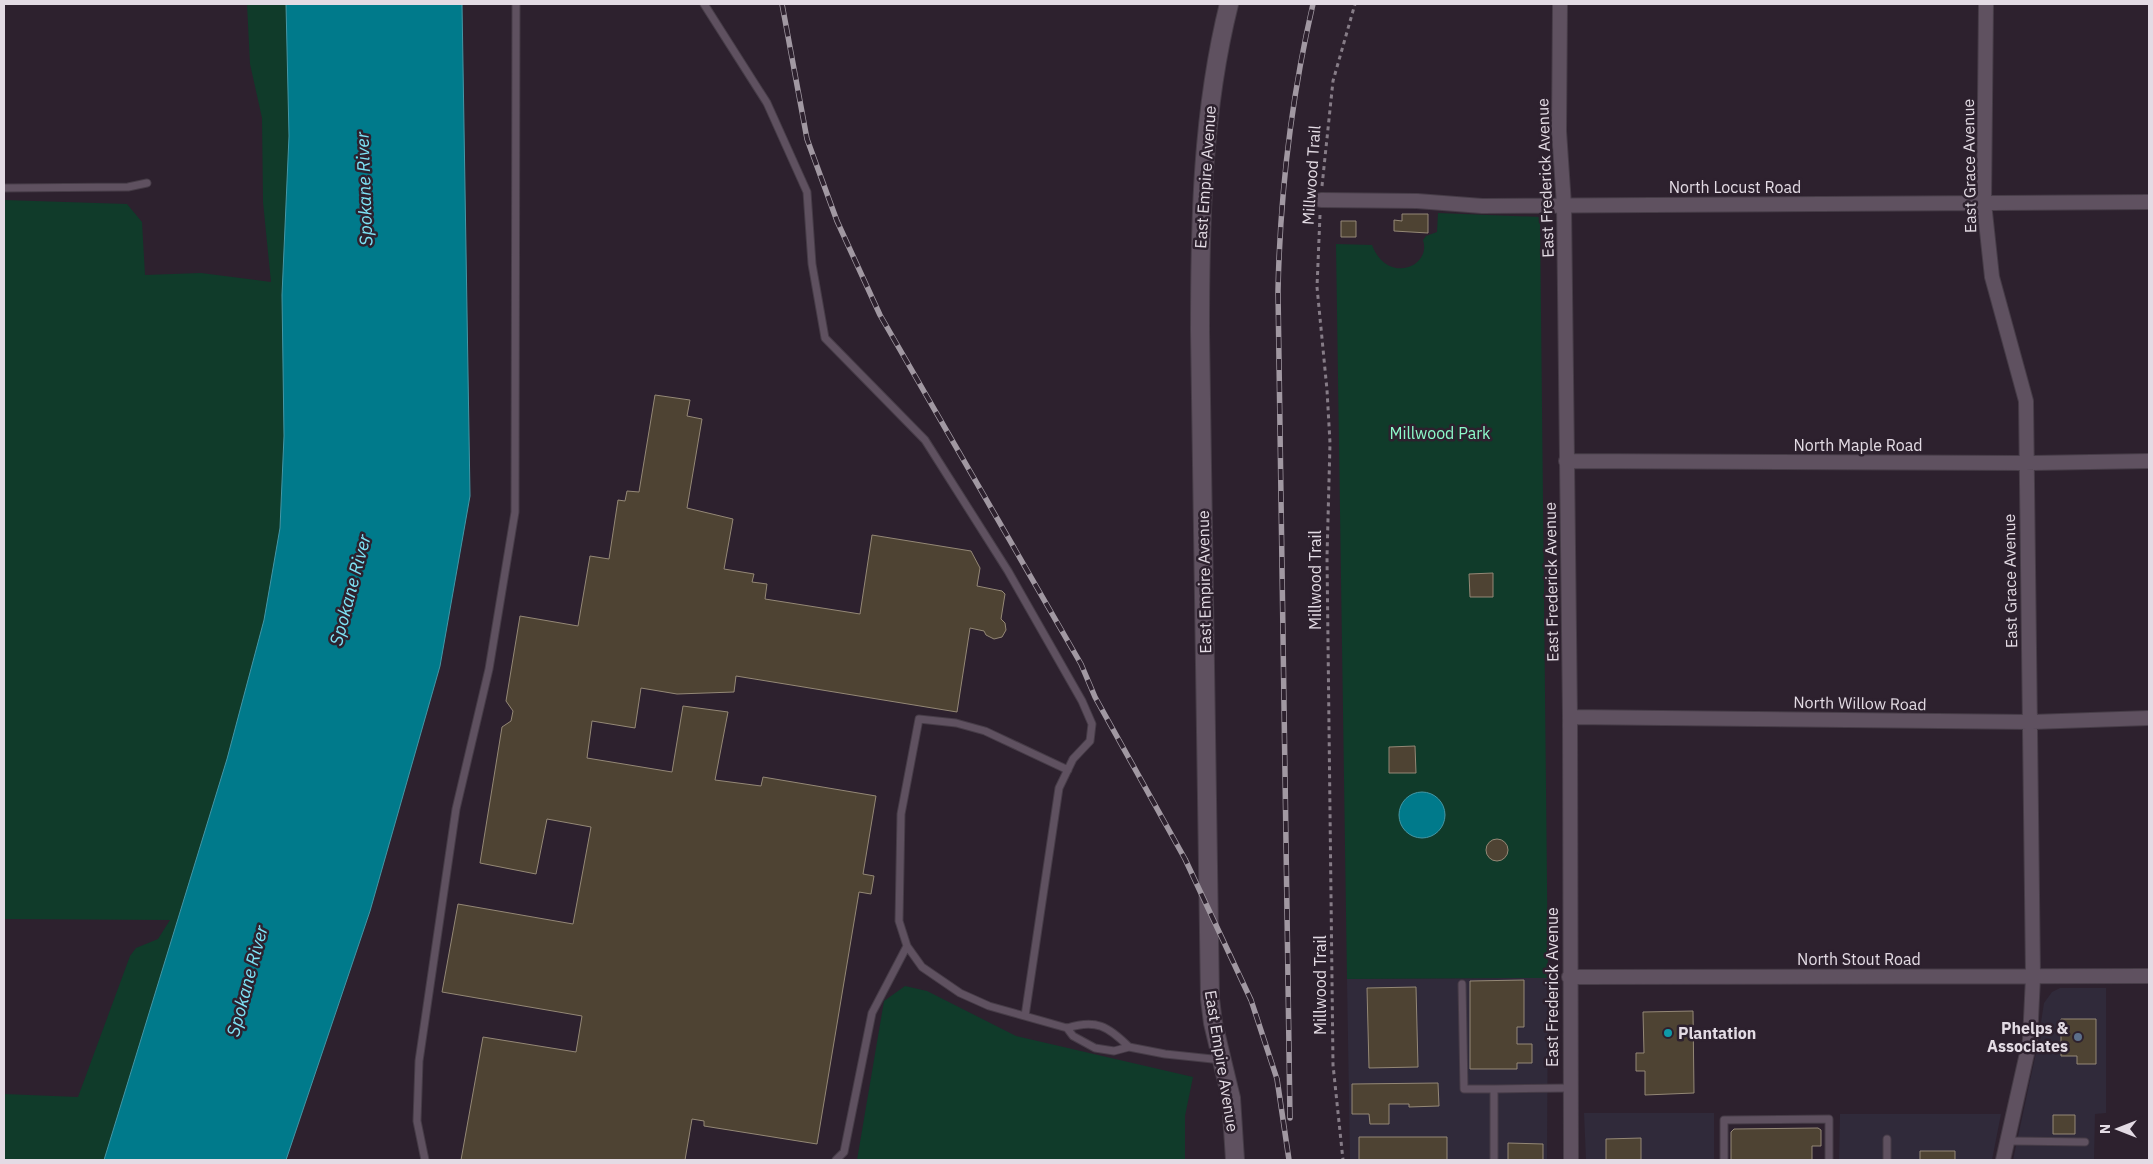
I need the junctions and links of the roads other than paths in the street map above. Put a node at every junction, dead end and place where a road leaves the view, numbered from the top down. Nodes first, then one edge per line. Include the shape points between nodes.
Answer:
1 (516, 4) edge
2 (704, 4) edge
3 (1229, 4) edge
4 (1560, 4) edge
5 (1986, 4) edge
6 (147, 183) dead end
7 (4, 188) edge
8 (1321, 200) road end
9 (2149, 202) edge
10 (1984, 203) junction
11 (1564, 205) junction
12 (1566, 461) junction
13 (2149, 461) edge
14 (2026, 463) junction
15 (1570, 717) junction
16 (2149, 718) edge
17 (2030, 722) junction
18 (1068, 770) junction
19 (907, 946) junction
20 (2149, 976) edge
21 (1569, 977) junction
22 (2033, 977) junction
23 (1462, 984) dead end
24 (1025, 1016) junction
25 (1067, 1028) junction
26 (1129, 1046) junction
27 (1222, 1060) junction
28 (1570, 1088) junction
29 (1494, 1089) junction
30 (1887, 1139) dead end
31 (2008, 1141) junction
32 (2085, 1142) dead end
33 (425, 1160) edge
34 (836, 1160) edge
35 (1236, 1160) edge
36 (1494, 1160) edge
37 (1571, 1160) edge
38 (1724, 1160) edge
39 (1829, 1160) edge
40 (1887, 1160) edge
41 (2004, 1160) edge

1 - 33 lane via 515,512 489,669 456,809 419,1061 417,1121
2 - 18 lane via 767,103 807,192 812,264 825,338 925,440 1008,571 1082,701 1092,724 1090,741 1073,759
3 - 27 street, East Empire Avenue via 1209,115 1200,230 1210,999
4 - 11 street, East Frederick Avenue via 1559,131
5 - 10 street, East Grace Avenue
6 - 7 lane via 128,187
8 - 11 street, North Locust Road via 1482,206
9 - 10 street, North Locust Road
10 - 11 street, North Locust Road
10 - 14 street, East Grace Avenue via 1992,277 2026,401
11 - 12 street, East Frederick Avenue
12 - 14 street, North Maple Road
12 - 15 street, East Frederick Avenue
13 - 14 street, North Maple Road
14 - 17 street, East Grace Avenue
15 - 17 street, North Willow Road
15 - 21 street, East Frederick Avenue
16 - 17 street, North Willow Road
17 - 22 street, East Grace Avenue
18 - 19 lane via 985,731 919,718 901,814 899,921
18 - 24 lane via 1060,788
19 - 24 lane via 922,966 960,993 989,1006
19 - 34 lane via 872,1013 844,1152
20 - 22 street, North Stout Road
21 - 22 street, North Stout Road
21 - 28 street, East Frederick Avenue
22 - 31 street, East Grace Avenue via 2030,1040
23 - 29 lane via 1464,1089
24 - 25 lane
25 - 26 lane via 1073,1036 1095,1048 1114,1051
25 - 26 lane via 1086,1022 1096,1024 1112,1030
26 - 27 lane via 1165,1054
27 - 35 street, East Empire Avenue via 1230,1098
28 - 29 lane
28 - 37 street, East Frederick Avenue
29 - 36 lane
30 - 40 lane
31 - 32 lane
31 - 41 street, East Grace Avenue
38 - 39 lane via 1724,1120 1829,1119

